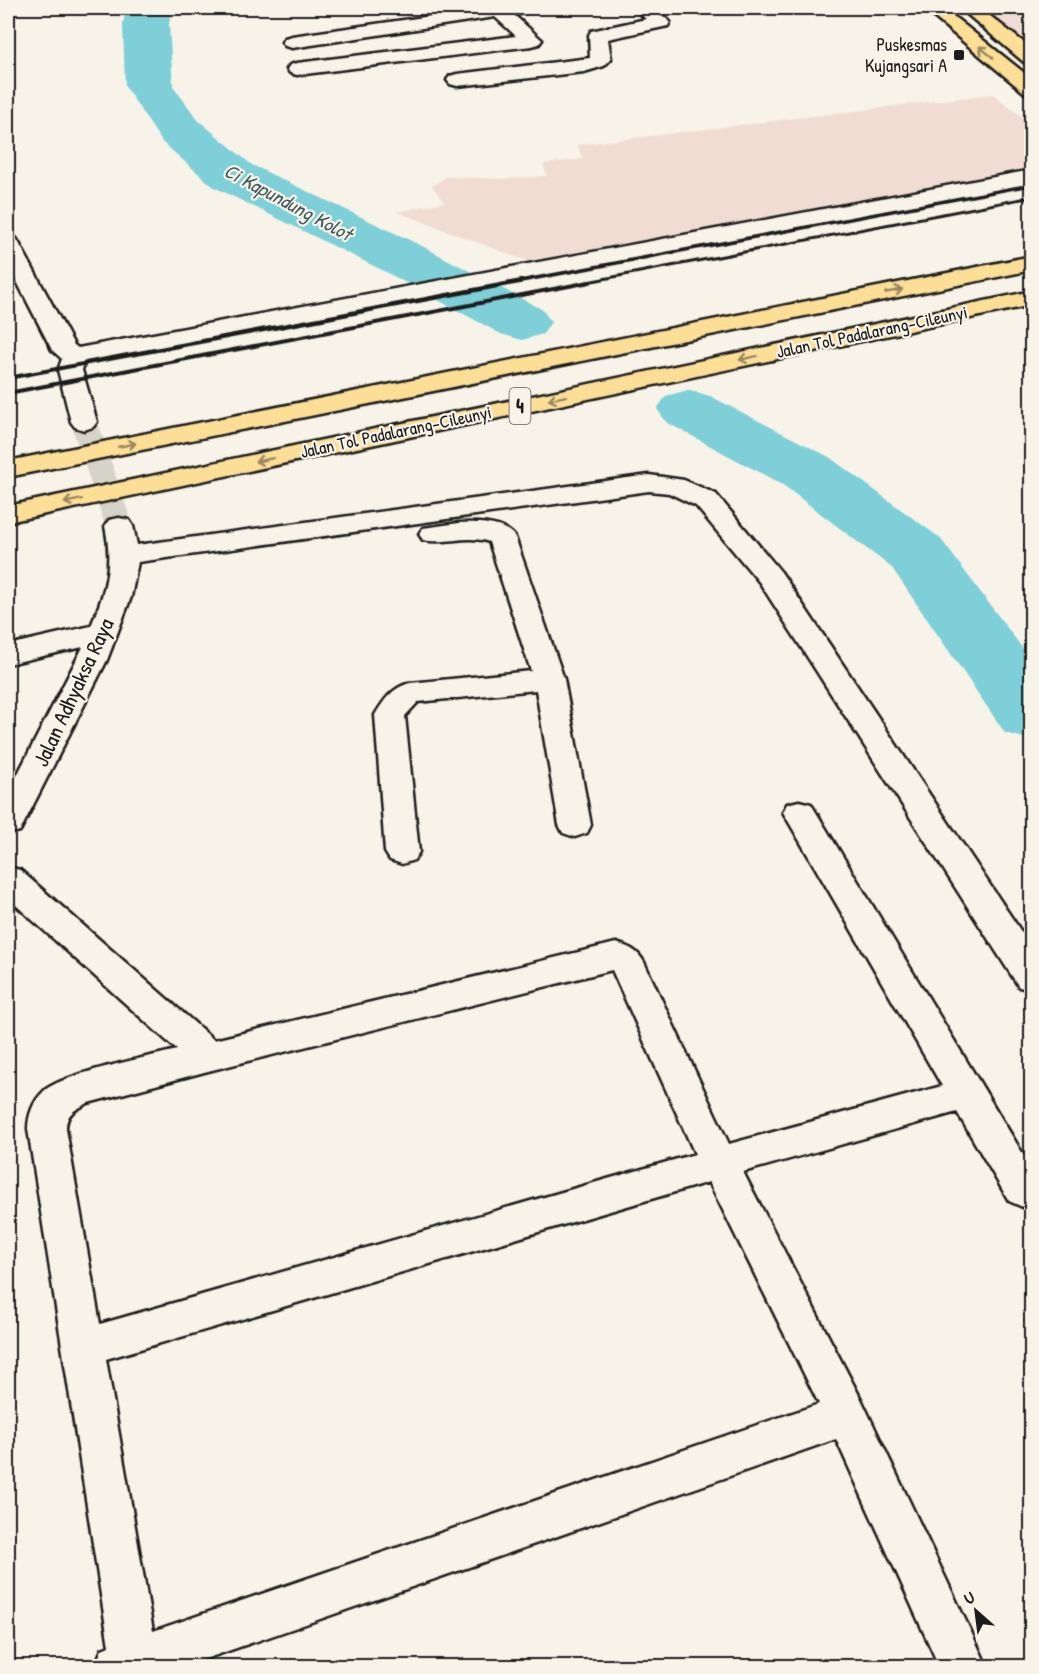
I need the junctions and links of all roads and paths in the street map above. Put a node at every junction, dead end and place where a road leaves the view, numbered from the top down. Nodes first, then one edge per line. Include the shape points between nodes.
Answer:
1 (525, 8) edge
2 (643, 8) edge
3 (932, 8) edge
4 (969, 8) edge
5 (500, 12) junction
6 (443, 14) edge
7 (292, 42) dead end
8 (1032, 58) edge
9 (297, 69) dead end
10 (457, 80) dead end
11 (1032, 89) edge
12 (1032, 176) edge
13 (8, 243) edge
14 (1032, 263) edge
15 (860, 298) junction
16 (1032, 298) edge
17 (75, 356) junction
18 (84, 422) tunnel mouth
19 (8, 446) edge
20 (8, 469) edge
21 (8, 514) edge
22 (119, 526) tunnel mouth
23 (123, 565) junction
24 (104, 633) junction
25 (8, 654) edge
26 (549, 679) junction
27 (800, 812) dead end
28 (8, 823) edge
29 (575, 825) dead end
30 (402, 852) dead end
31 (8, 879) edge
32 (1032, 977) edge
33 (208, 1056) junction
34 (966, 1094) junction
35 (719, 1163) junction
36 (1032, 1195) edge
37 (84, 1347) junction
38 (847, 1415) junction
39 (127, 1664) edge
40 (963, 1666) edge

1 - 5 street
2 - 10 street via 661,22 598,35 601,58 597,62
11 -> 3 main road
4 - 8 main road
5 - 6 street
5 - 9 street via 532,40
6 - 7 street
12 - 17 street
13 - 17 street via 64,350
15 -> 14 main road, Jalan Tol Padalarang–Cileunyi / 4
15 - 19 main road
20 -> 15 main road, Jalan Tol Padalarang–Cileunyi / 4
16 -> 21 main road, Jalan Tol Padalarang–Cileunyi / 4
17 - 18 street via 70,370
22 - 23 street
23 - 24 street, Jalan Adhyaksa Raya
23 - 26 street via 448,532 490,532 501,537
23 - 32 street via 650,483 691,491 706,500 771,578
24 - 25 street
24 - 28 street, Jalan Adhyaksa Raya
26 - 29 street
26 - 30 street via 410,693 400,700 390,715
27 - 34 street
31 - 33 street
33 - 35 street via 616,956 626,962
33 - 37 street via 78,1091 57,1102 47,1117
34 - 35 street
34 - 36 street via 1023,1189
35 - 37 street
35 - 38 street
37 - 39 street
38 - 39 street
38 - 40 street

